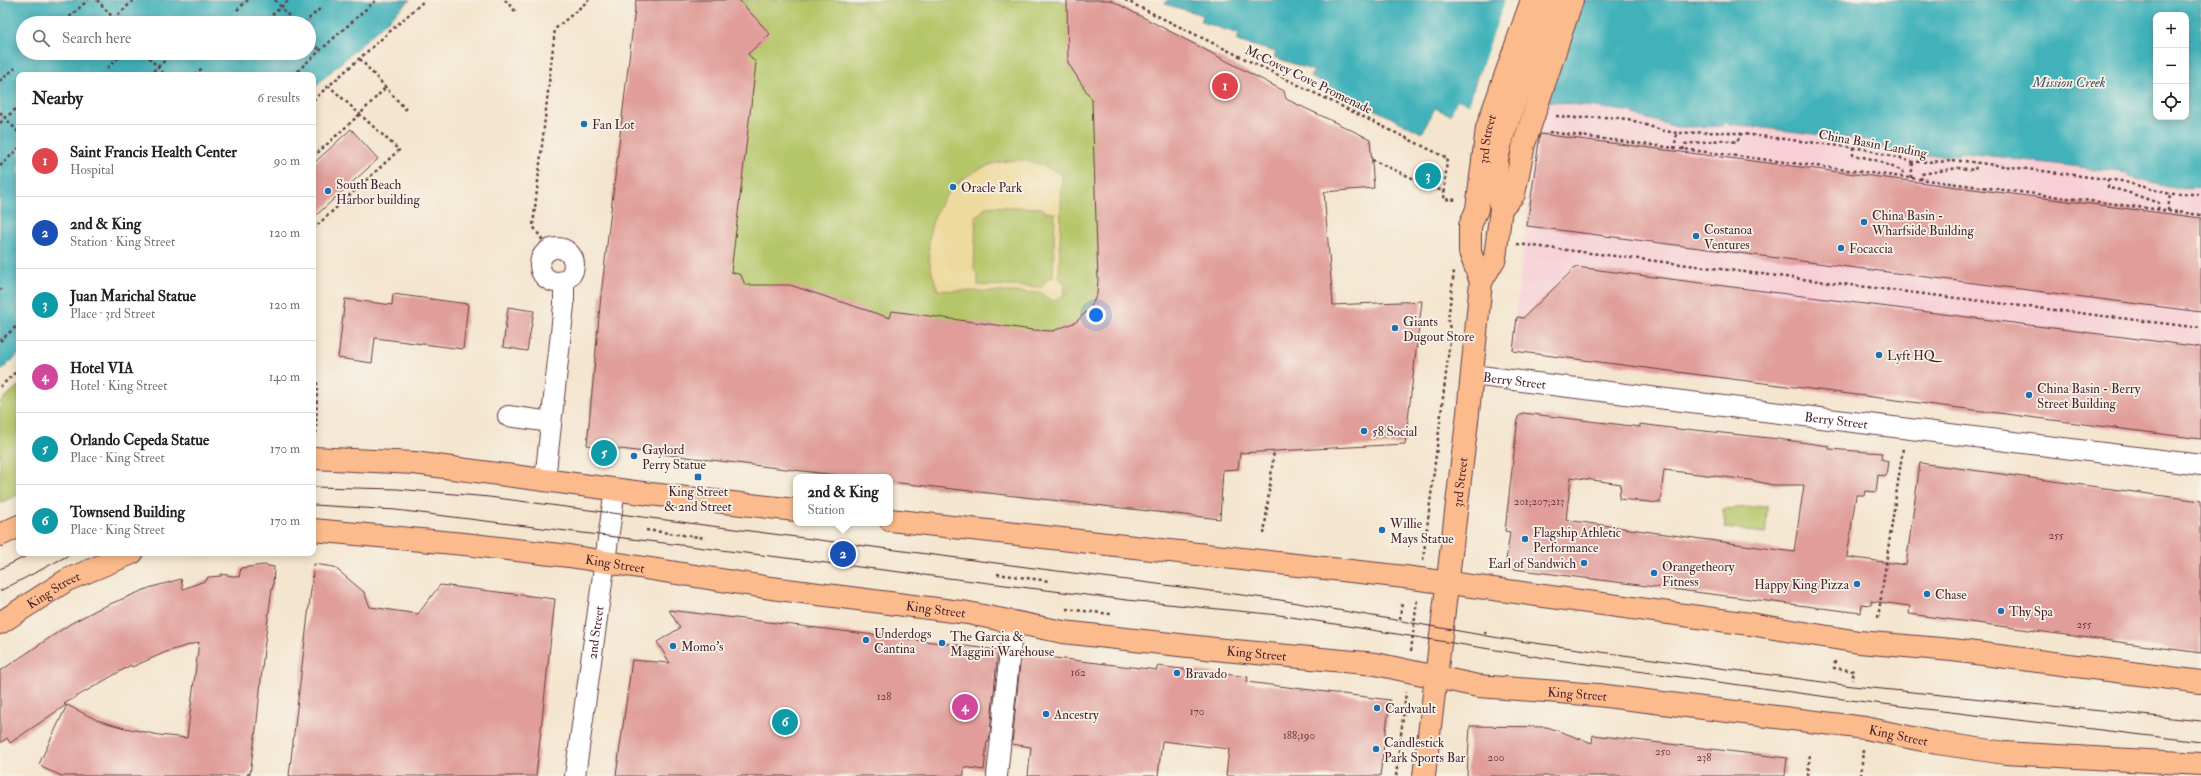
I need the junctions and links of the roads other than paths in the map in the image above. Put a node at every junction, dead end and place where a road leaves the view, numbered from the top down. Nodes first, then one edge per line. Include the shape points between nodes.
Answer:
1 (1532, 0) edge
2 (1552, 0) edge
3 (1572, 0) edge
4 (1523, 84) junction
5 (549, 250) road end
6 (1481, 282) junction
7 (1472, 375) junction
8 (508, 416) dead end
9 (551, 422) junction
10 (316, 448) edge
11 (2201, 465) edge
12 (545, 480) junction
13 (615, 489) junction
14 (793, 510) edge
15 (893, 520) edge
16 (16, 527) edge
17 (316, 530) edge
18 (0, 535) edge
19 (125, 556) edge
20 (605, 562) junction
21 (1448, 583) junction
22 (1013, 622) junction
23 (0, 623) edge
24 (1436, 677) junction
25 (2201, 682) edge
26 (2201, 764) edge
27 (575, 776) edge
28 (997, 776) edge
29 (1424, 776) edge

1 - 4 main road, 3rd Street
2 - 4 main road, 3rd Street
3 - 4 main road, 3rd Street
4 - 6 main road, 3rd Street via 1524,144 1514,194 1501,208 1494,258
4 - 6 main road, 3rd Street via 1487,128 1477,209 1470,226 1470,252
5 - 9 street via 562,249 573,257 574,271 564,281 564,305
6 - 7 main road, 3rd Street
7 - 11 street, Berry Street
7 - 21 main road, 3rd Street
8 - 9 street
9 - 12 street
10 - 12 main road
12 - 13 main road
13 - 14 main road
13 - 20 street, 2nd Street
15 - 21 main road
16 - 18 main road
17 - 20 main road, King Street via 464,544
19 - 23 main road, King Street via 67,580
20 - 22 main road, King Street via 771,588 968,613
20 - 27 street, 2nd Street
21 - 24 main road, 3rd Street
21 - 25 main road via 1750,624 1859,642 1952,650
22 - 24 main road, King Street via 1063,632 1376,664
22 - 28 street
24 - 26 main road, King Street via 1478,686 1598,695 1866,728 2005,753
24 - 29 main road, 3rd Street

